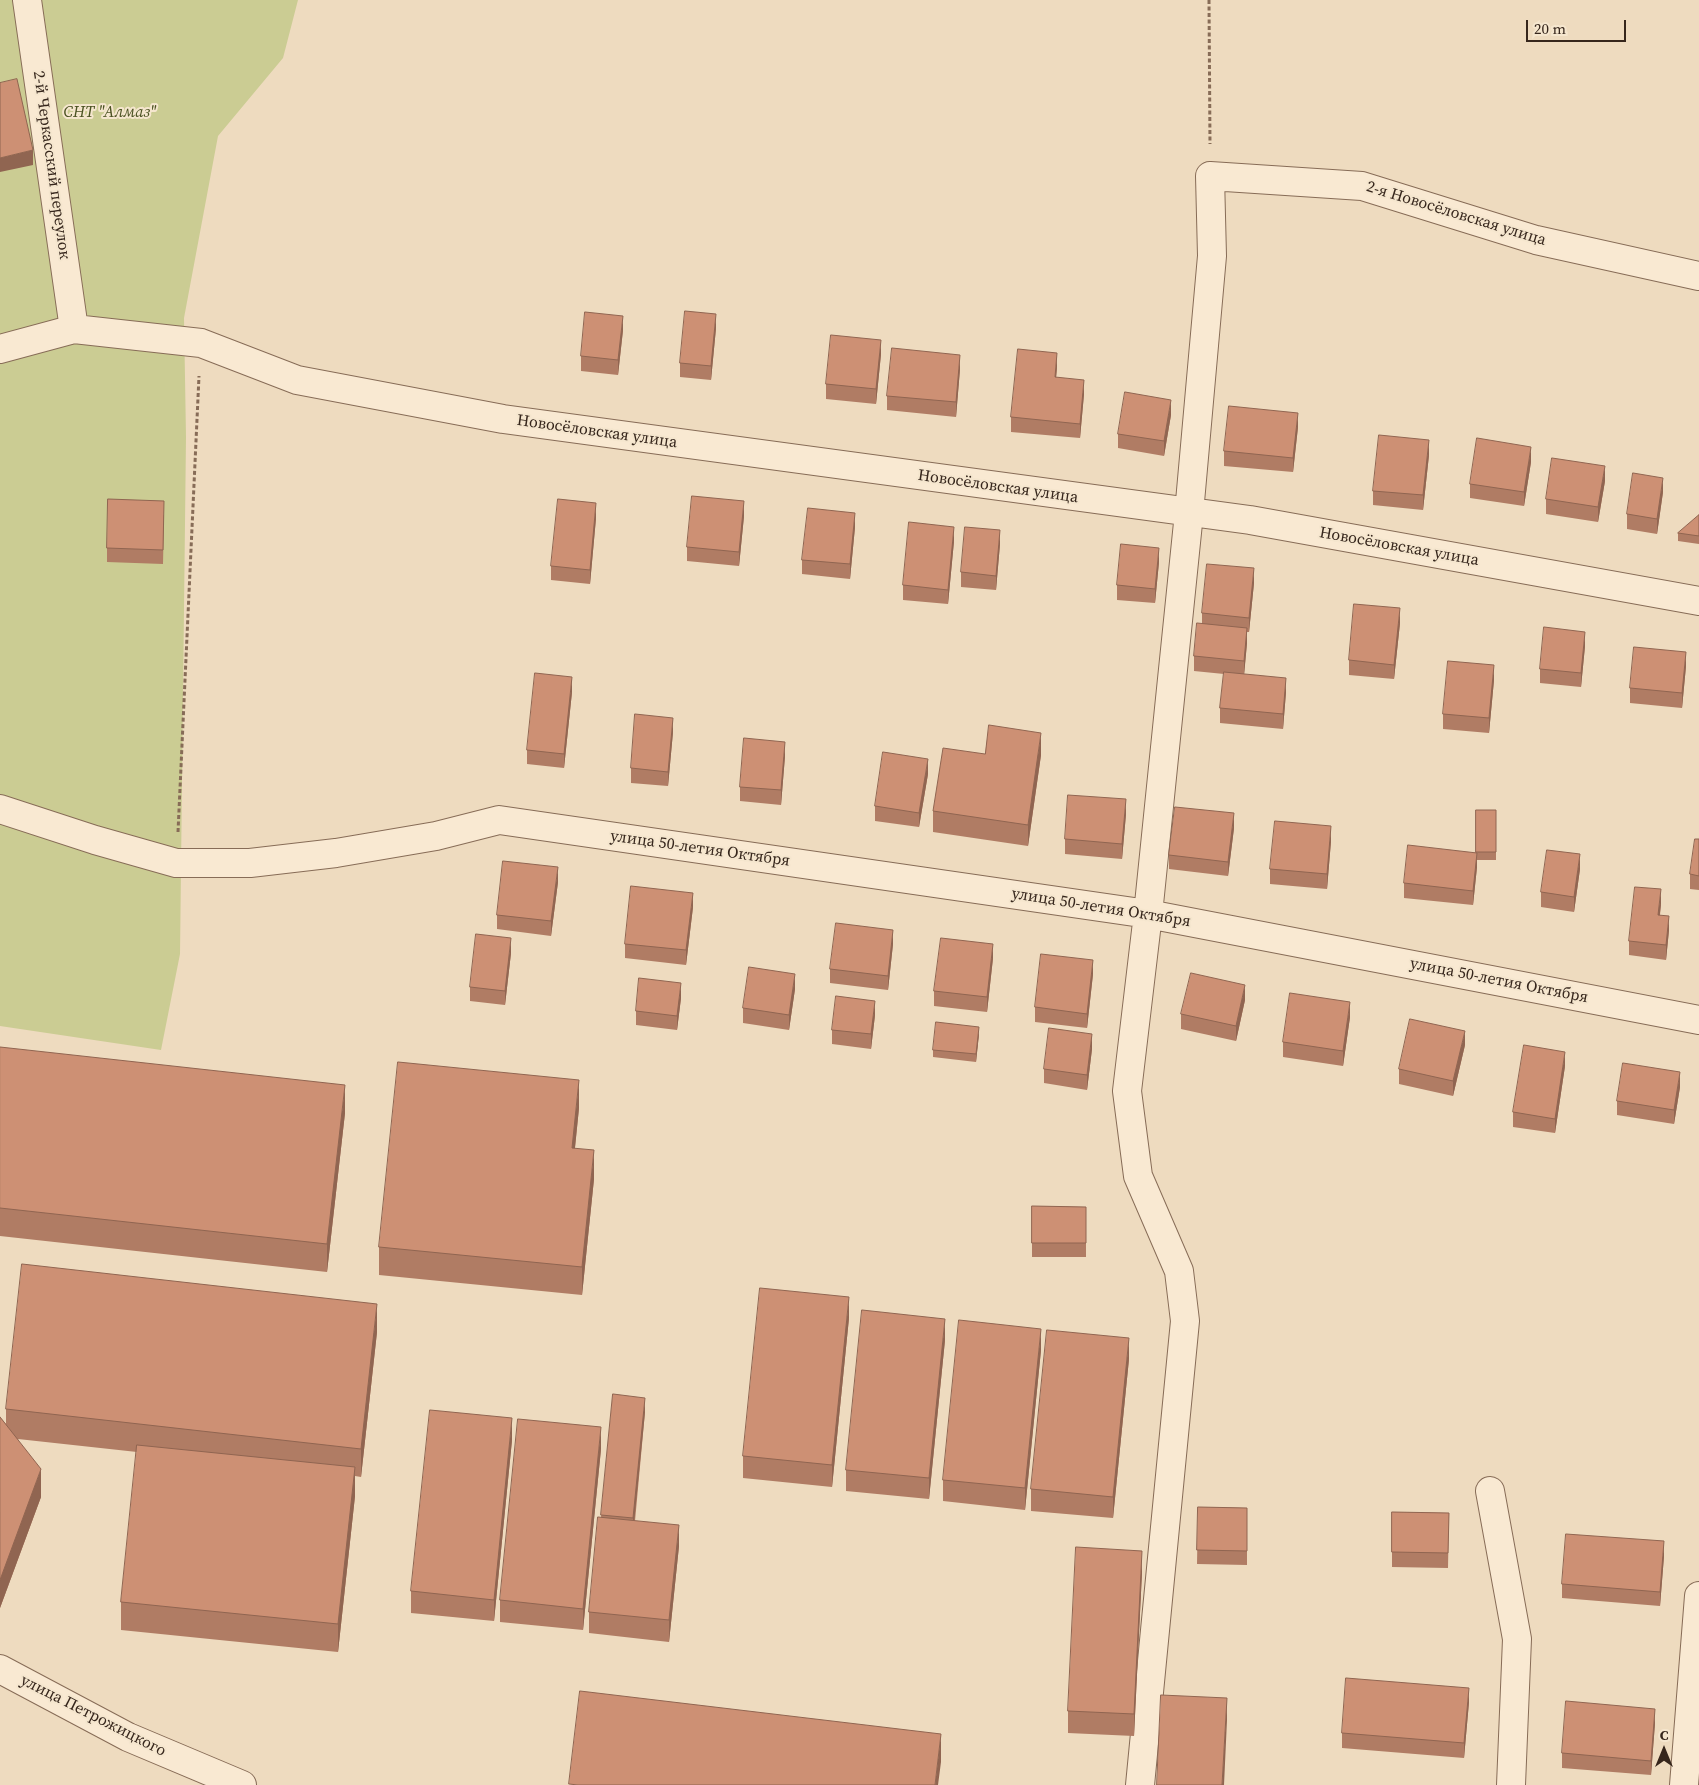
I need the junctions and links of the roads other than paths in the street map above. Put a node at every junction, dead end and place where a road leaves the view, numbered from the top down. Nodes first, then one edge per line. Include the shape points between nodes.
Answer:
1 (28, 0) edge
2 (1699, 276) edge
3 (74, 329) junction
4 (0, 348) edge
5 (1189, 513) junction
6 (1699, 601) edge
7 (0, 809) edge
8 (1148, 914) junction
9 (1699, 1020) edge
10 (1490, 1491) dead end
11 (1699, 1596) edge
12 (0, 1669) edge
13 (242, 1785) edge
14 (1140, 1785) edge
15 (1511, 1785) edge
16 (1684, 1785) edge

1 - 3 street, 2-й Черкасский переулок
2 - 5 street, 2-я Новосёловская улица via 1536,240 1362,186 1210,176 1212,256
3 - 4 street
3 - 5 street, Новосёловская улица via 201,343 297,380 503,419
5 - 6 street, Новосёловская улица via 1250,520
5 - 8 street
7 - 8 street, улица 50-летия Октября via 176,863 250,863 336,853 436,836 499,820
8 - 9 street, улица 50-летия Октября
8 - 14 street via 1127,1091 1138,1176 1179,1271 1185,1321
10 - 15 street via 1517,1639
11 - 16 street
12 - 13 street, улица Петрожицкого via 128,1737

